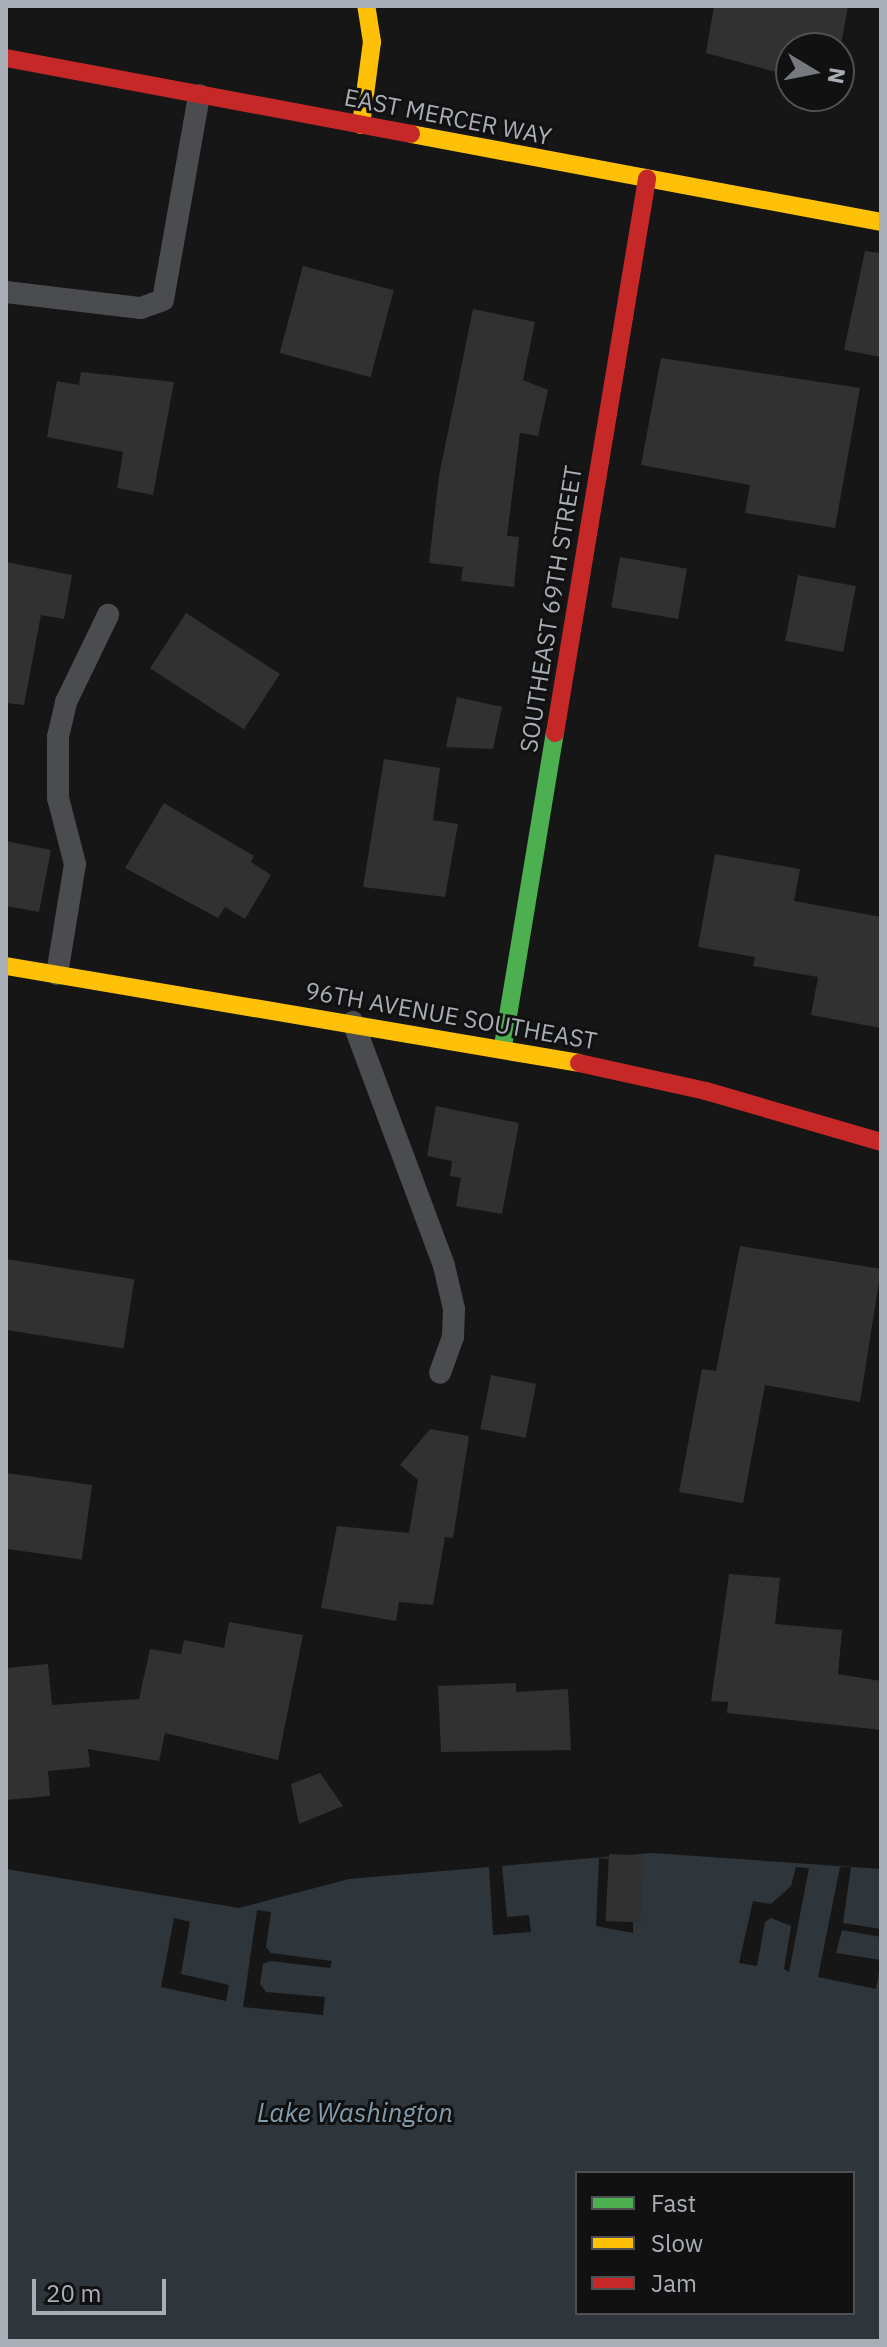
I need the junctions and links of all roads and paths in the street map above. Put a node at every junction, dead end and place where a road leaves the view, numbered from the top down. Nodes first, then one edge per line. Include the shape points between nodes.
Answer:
1 (366, 6) edge
2 (6, 58) edge
3 (199, 95) junction
4 (361, 125) junction
5 (647, 179) junction
6 (881, 222) edge
7 (6, 292) edge
8 (108, 615) dead end
9 (6, 966) edge
10 (57, 974) junction
11 (353, 1022) junction
12 (503, 1046) junction
13 (881, 1142) edge
14 (440, 1373) dead end

1 - 4 street via 372,42
2 - 3 street, EAST MERCER WAY
3 - 4 street, EAST MERCER WAY
3 - 7 lane via 163,300 141,308
4 - 5 street, EAST MERCER WAY
5 - 6 street, EAST MERCER WAY
5 - 12 street, SOUTHEAST 69TH STREET
8 - 10 lane via 66,702 58,737 58,798 75,864
9 - 10 street, 96TH AVENUE SOUTHEAST
10 - 11 street, 96TH AVENUE SOUTHEAST
11 - 12 street, 96TH AVENUE SOUTHEAST
11 - 14 lane via 444,1266 454,1309 453,1337
12 - 13 street, 96TH AVENUE SOUTHEAST via 706,1091

